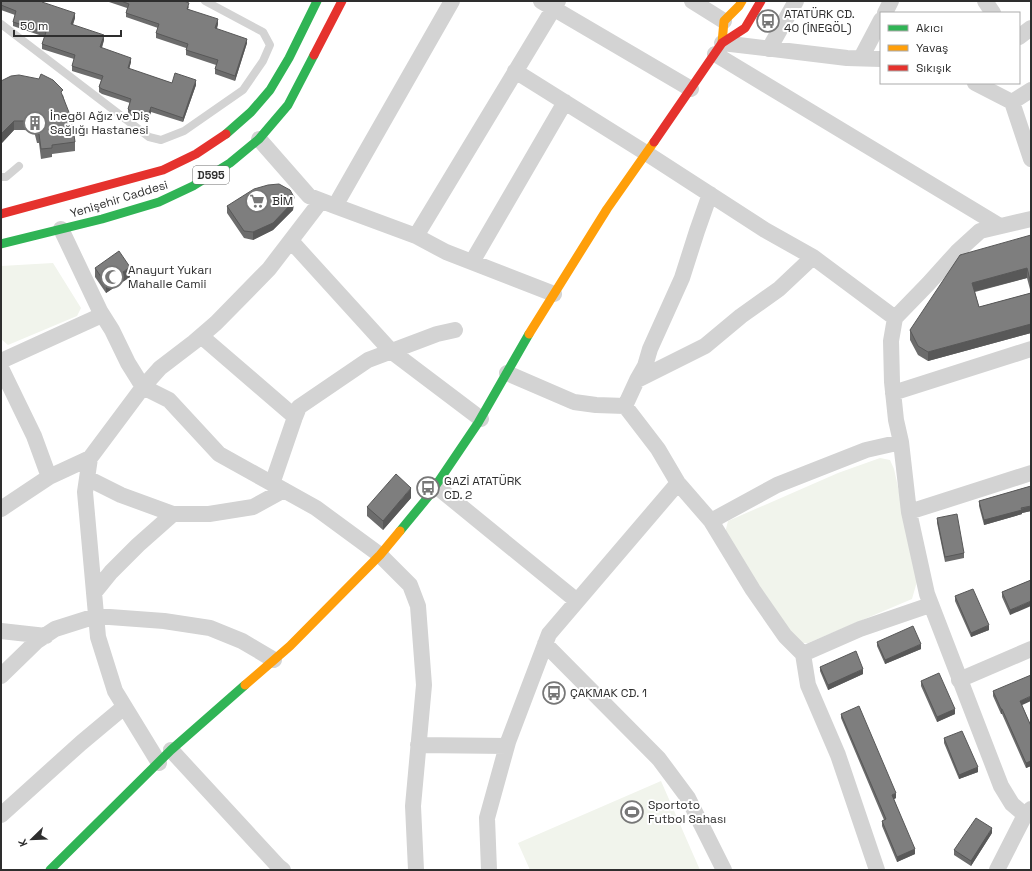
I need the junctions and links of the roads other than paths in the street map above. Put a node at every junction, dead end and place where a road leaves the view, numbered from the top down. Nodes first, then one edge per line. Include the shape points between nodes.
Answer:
1 (205, 1) edge
2 (317, 1) edge
3 (342, 1) edge
4 (452, 1) edge
5 (692, 1) edge
6 (742, 1) edge
7 (761, 1) edge
8 (796, 1) edge
9 (891, 1) edge
10 (985, 1) edge
11 (550, 4) edge
12 (886, 12) edge
13 (992, 12) edge
14 (724, 21) junction
15 (880, 22) edge
16 (1, 24) edge
17 (1031, 28) edge
18 (1020, 36) edge
19 (718, 48) junction
20 (769, 49) junction
21 (861, 58) junction
22 (880, 59) edge
23 (515, 71) junction
24 (977, 84) edge
25 (691, 88) junction
26 (1031, 90) edge
27 (565, 102) junction
28 (1012, 102) junction
29 (259, 139) junction
30 (646, 153) junction
31 (1031, 159) edge
32 (19, 166) dead end
33 (1, 177) edge
34 (710, 194) junction
35 (328, 204) junction
36 (1, 214) edge
37 (1031, 219) edge
38 (1000, 226) junction
39 (61, 229) junction
40 (416, 236) junction
41 (291, 241) junction
42 (1, 244) edge
43 (812, 257) junction
44 (472, 262) junction
45 (554, 294) junction
46 (102, 315) junction
47 (895, 318) junction
48 (455, 330) dead end
49 (201, 336) junction
50 (1031, 349) edge
51 (391, 351) junction
52 (1, 361) edge
53 (1, 368) edge
54 (507, 372) junction
55 (637, 380) junction
56 (143, 387) junction
57 (893, 393) junction
58 (625, 406) junction
59 (295, 417) junction
60 (480, 419) junction
61 (901, 442) junction
62 (90, 458) junction
63 (1031, 473) edge
64 (49, 477) junction
65 (87, 478) junction
66 (678, 482) junction
67 (436, 486) junction
68 (278, 487) junction
69 (1, 509) edge
70 (909, 512) junction
71 (173, 514) junction
72 (710, 521) junction
73 (380, 555) junction
74 (94, 593) junction
75 (576, 601) junction
76 (930, 605) junction
77 (96, 616) junction
78 (1, 631) edge
79 (46, 636) junction
80 (545, 644) junction
81 (1031, 649) edge
82 (803, 654) junction
83 (274, 660) junction
84 (1, 676) edge
85 (959, 680) junction
86 (124, 707) junction
87 (418, 745) junction
88 (508, 746) junction
89 (171, 750) junction
90 (159, 763) junction
91 (1028, 812) edge
92 (1, 815) edge
93 (50, 870) edge
94 (283, 870) edge
95 (416, 870) edge
96 (488, 870) edge
97 (724, 870) edge
98 (877, 870) edge
99 (997, 870) edge

1 - 16 lane via 263,32 270,45 263,61 243,90 184,131 161,140 149,136
2 - 36 main road, Yenişehir Caddesi / D595 via 270,90 251,112 226,134 196,154 163,170
3 - 29 main road, Yenişehir Caddesi / D595 via 288,105
4 - 35 street
5 - 14 street
6 - 14 main road
7 - 19 main road via 745,28
8 - 20 street
9 - 12 street
10 - 13 street
11 - 23 street
11 - 25 street
14 - 19 main road
15 - 21 street
17 - 18 street
19 - 20 street
19 - 25 main road
19 - 38 street
20 - 21 street
21 - 22 street
23 - 27 street
23 - 40 street
24 - 28 street
25 - 30 main road
26 - 28 street
27 - 30 street
27 - 44 street
28 - 31 street
29 - 35 street via 309,196
29 - 39 main road, Yenişehir Caddesi / D595 via 224,167 193,186 158,202
30 - 34 street
30 - 45 main road via 607,209
32 - 33 lane via 6,177
34 - 43 street
34 - 55 street via 682,278
35 - 40 street
35 - 41 street
37 - 38 street
38 - 47 street via 980,231
39 - 42 main road, Yenişehir Caddesi / D595
39 - 46 street
40 - 44 street
41 - 49 street via 269,269
41 - 51 street
43 - 47 street
43 - 55 street via 779,288 705,346
44 - 45 street
45 - 54 main road
46 - 52 street
46 - 56 street
47 - 57 street via 891,341
48 - 51 street
49 - 56 street via 160,368
49 - 59 street
50 - 57 street
51 - 59 street via 368,360 299,407
51 - 60 street
53 - 64 street via 34,436
54 - 58 street via 574,402
54 - 60 main road
55 - 58 street
56 - 62 street
56 - 68 street via 169,400 219,454
57 - 61 street
58 - 66 street via 658,449
59 - 68 street
60 - 67 main road
61 - 70 street
61 - 72 street via 866,450 777,485
62 - 64 street
62 - 65 street
63 - 70 street
64 - 69 street
65 - 71 street via 121,495
65 - 74 street via 85,492
66 - 72 street
66 - 75 street
67 - 73 main road
67 - 75 street
68 - 71 street via 253,507 209,514
68 - 73 street via 316,508
70 - 76 street
71 - 74 street via 138,545
72 - 82 street via 771,616 785,636
73 - 83 main road
73 - 87 street via 410,585 418,606 424,685
74 - 77 street
75 - 80 street via 549,634
76 - 82 street via 860,629
76 - 85 street
77 - 79 street via 55,629
77 - 83 street via 164,621 210,628 242,641
77 - 86 street via 98,637 115,691
78 - 79 street
79 - 84 street
80 - 88 street
80 - 97 street via 659,759 688,798
81 - 85 street
82 - 98 street via 808,685 838,755
83 - 89 main road
85 - 91 street via 1001,786 1012,804
86 - 90 street
86 - 92 street
87 - 88 street
87 - 95 street via 413,806
88 - 96 street via 487,818
89 - 90 main road
89 - 94 street
90 - 93 main road
91 - 99 street

